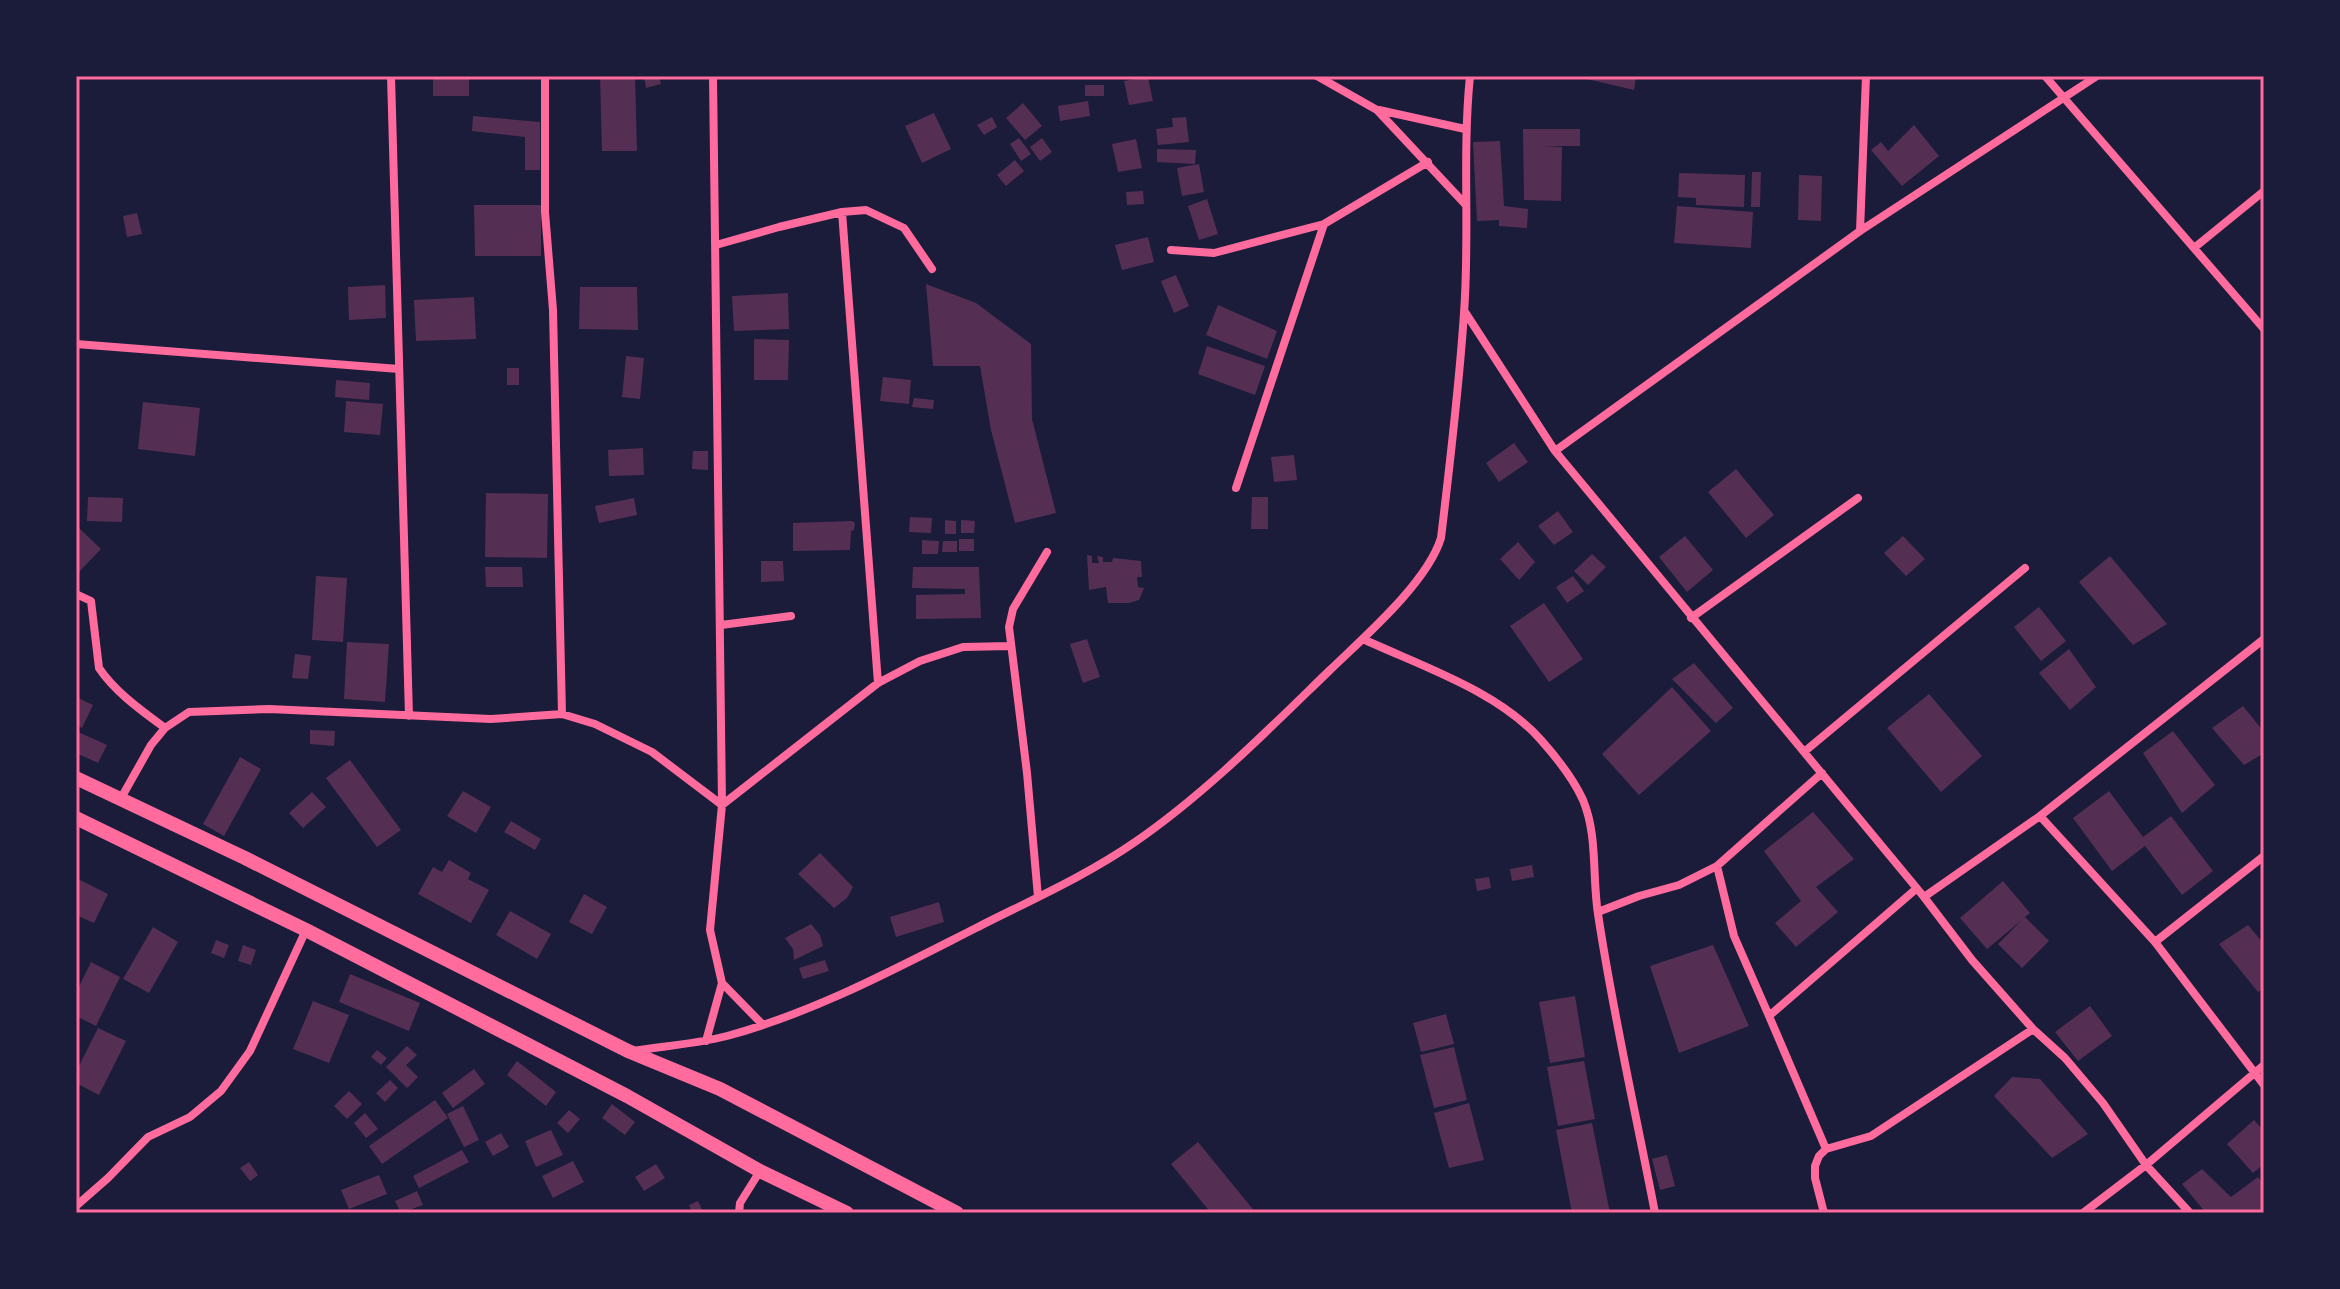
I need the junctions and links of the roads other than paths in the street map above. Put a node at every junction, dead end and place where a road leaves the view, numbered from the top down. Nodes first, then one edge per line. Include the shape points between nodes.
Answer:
1 (391, 76) edge
2 (545, 76) edge
3 (713, 76) edge
4 (1317, 76) edge
5 (1470, 76) edge
6 (1866, 76) edge
7 (2045, 76) edge
8 (2097, 76) edge
9 (2064, 99) junction
10 (1377, 110) junction
11 (1465, 129) junction
12 (1428, 162) junction
13 (2264, 191) edge
14 (1465, 205) junction
15 (842, 212) junction
16 (1324, 224) junction
17 (1860, 231) junction
18 (716, 245) junction
19 (2194, 248) junction
20 (1171, 250) dead end
21 (932, 269) dead end
22 (1465, 311) junction
23 (2264, 329) edge
24 (76, 344) edge
25 (399, 369) junction
26 (1555, 451) junction
27 (1236, 488) dead end
28 (1858, 498) dead end
29 (1047, 552) dead end
30 (2025, 568) dead end
31 (76, 594) edge
32 (791, 616) dead end
33 (1691, 618) junction
34 (721, 625) junction
35 (1363, 639) junction
36 (2264, 639) edge
37 (1010, 646) junction
38 (878, 683) junction
39 (562, 714) junction
40 (409, 716) junction
41 (165, 728) junction
42 (1804, 752) junction
43 (1822, 773) junction
44 (76, 778) edge
45 (120, 801) junction
46 (722, 805) junction
47 (2040, 816) junction
48 (76, 818) edge
49 (2264, 856) edge
50 (1717, 866) junction
51 (1916, 889) junction
52 (1038, 897) junction
53 (1924, 897) junction
54 (1598, 912) junction
55 (306, 930) junction
56 (2155, 942) junction
57 (722, 983) junction
58 (1769, 1016) junction
59 (763, 1025) junction
60 (2033, 1029) junction
61 (706, 1041) junction
62 (628, 1051) junction
63 (2264, 1065) edge
64 (2254, 1073) junction
65 (2264, 1085) edge
66 (1826, 1149) junction
67 (2146, 1165) junction
68 (760, 1171) junction
69 (76, 1206) edge
70 (739, 1213) edge
71 (847, 1213) edge
72 (957, 1213) edge
73 (1655, 1213) edge
74 (1824, 1213) edge
75 (2083, 1213) edge
76 (2190, 1213) edge

1 - 25 street
2 - 39 street
3 - 18 street
4 - 10 street
5 - 11 street
6 - 17 street
7 - 9 street
8 - 9 street
9 - 17 street
9 - 19 street
10 - 11 street
10 - 12 street
11 - 14 street
12 - 14 street
12 - 16 street
13 - 19 street
14 - 22 street
15 - 18 street
15 - 21 street via 866,210 904,228
15 - 38 street
16 - 20 street via 1214,253
16 - 27 street
17 - 26 street
18 - 34 street
19 - 23 street
22 - 26 street
22 - 35 street via 1438,546 1425,570
24 - 25 street
25 - 40 street
26 - 33 street
28 - 33 street
29 - 37 street via 1013,609
30 - 42 street
31 - 41 street via 91,601 99,668
32 - 34 street
33 - 42 street
34 - 46 street
35 - 52 street via 1164,821
35 - 54 street via 1492,700 1541,739 1583,801 1591,830
36 - 47 street
37 - 38 street via 963,647
37 - 52 street
38 - 46 street
39 - 40 street via 491,719
39 - 46 street via 652,752
40 - 41 street via 218,709 189,712
41 - 45 street
42 - 43 street
43 - 50 street
43 - 51 street
44 - 45 main road
45 - 62 main road via 245,858
46 - 57 street via 710,930
47 - 53 street
47 - 56 street
48 - 55 main road
49 - 56 street
50 - 54 street via 1679,885
50 - 58 street via 1734,936
51 - 53 street
51 - 58 street
52 - 59 street via 850,992
53 - 60 street
54 - 73 street
55 - 68 main road
55 - 69 street via 250,1051 221,1091 190,1117 148,1137
56 - 64 street
57 - 59 street
57 - 61 street
58 - 66 street
59 - 61 street
60 - 66 street via 1871,1136
60 - 67 street via 2103,1103
61 - 62 street
62 - 72 main road via 720,1089
63 - 64 street
64 - 65 street
64 - 67 street
66 - 74 street via 1815,1166
67 - 75 street
67 - 76 street
68 - 70 street
68 - 71 main road

